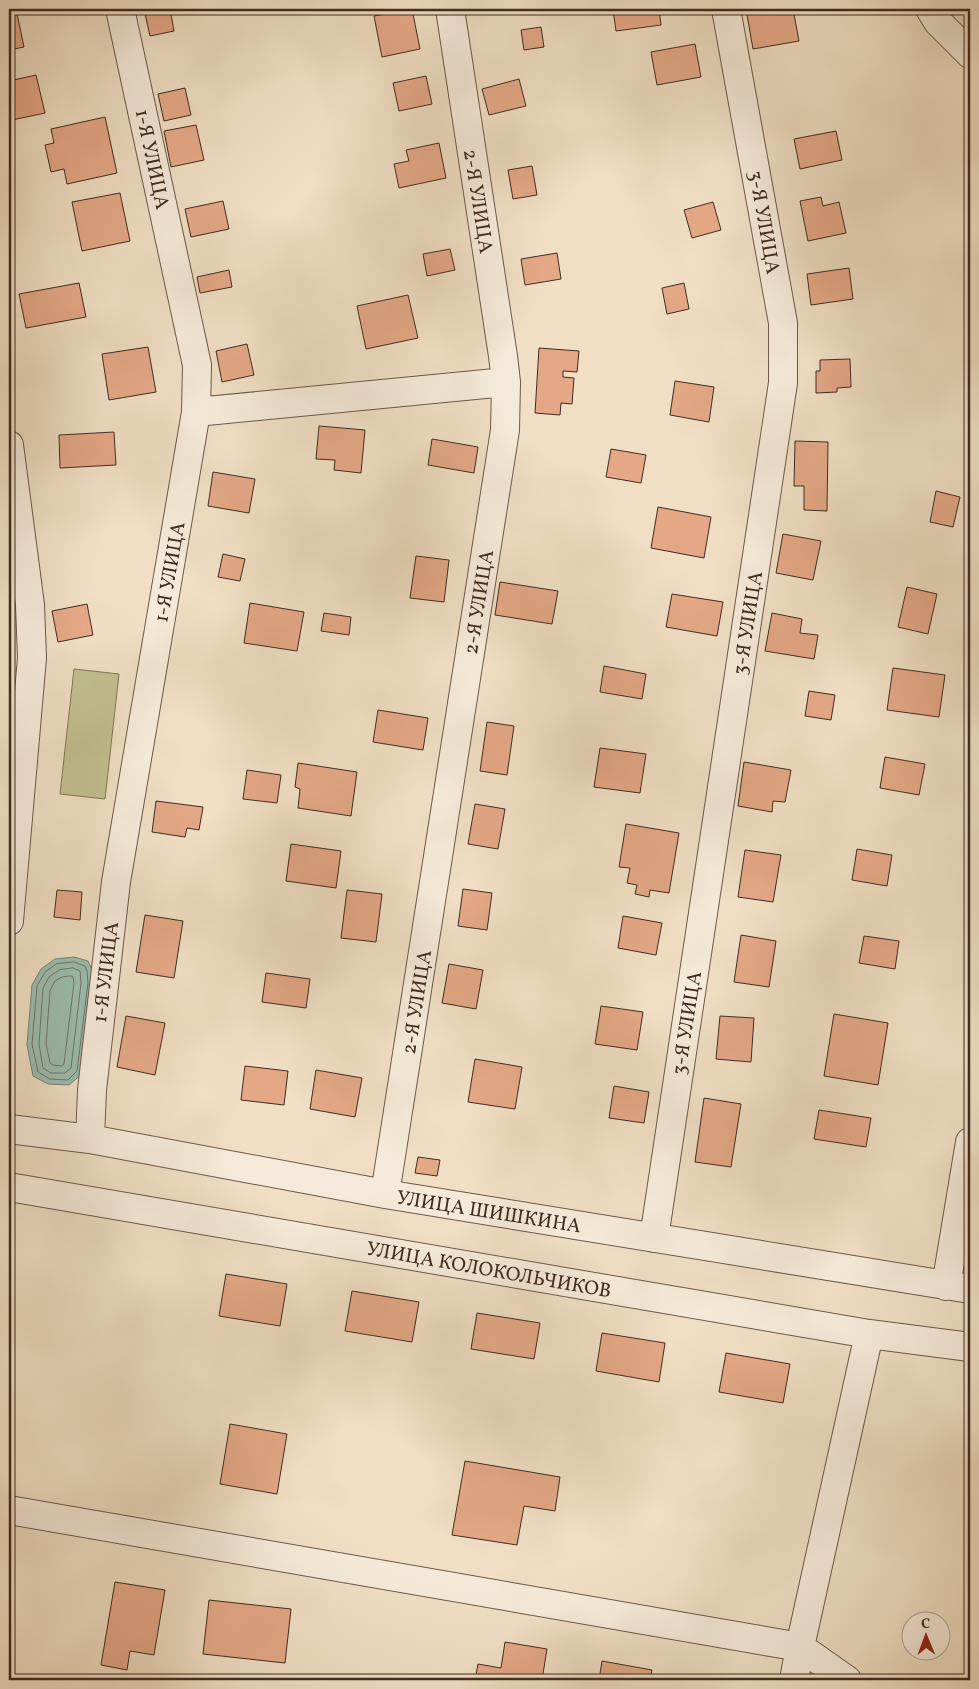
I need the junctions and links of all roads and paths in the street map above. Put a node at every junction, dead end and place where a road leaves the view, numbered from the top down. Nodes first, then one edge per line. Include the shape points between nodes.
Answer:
1 (120, 9) edge
2 (450, 9) edge
3 (726, 9) edge
4 (930, 9) edge
5 (970, 54) edge
6 (506, 382) junction
7 (196, 412) junction
8 (9, 445) edge
9 (9, 922) edge
10 (9, 1130) edge
11 (90, 1139) junction
12 (970, 1142) edge
13 (9, 1187) edge
14 (386, 1194) junction
15 (654, 1238) junction
16 (958, 1288) edge
17 (868, 1334) junction
18 (970, 1348) edge
19 (9, 1510) edge
20 (800, 1647) junction
21 (794, 1680) edge
22 (847, 1680) edge

1 - 7 street, 1-Я УЛИЦА via 197,365
2 - 6 street, 2-Я УЛИЦА
3 - 15 street, 3-Я УЛИЦА via 783,323 783,383
4 - 5 street via 938,22
6 - 7 street
6 - 14 street, 2-Я УЛИЦА via 505,430
7 - 11 street, 1-Я УЛИЦА via 116,882 92,1090
8 - 9 street via 30,605 32,658
10 - 11 street, УЛИЦА ШИШКИНА
11 - 14 street, УЛИЦА ШИШКИНА
12 - 16 street
13 - 17 street, УЛИЦА КОЛОКОЛЬЧИКОВ
14 - 15 street, УЛИЦА ШИШКИНА
15 - 16 street, УЛИЦА ШИШКИНА
17 - 18 street, УЛИЦА КОЛОКОЛЬЧИКОВ
17 - 20 street
19 - 20 street
20 - 21 street
20 - 22 street

